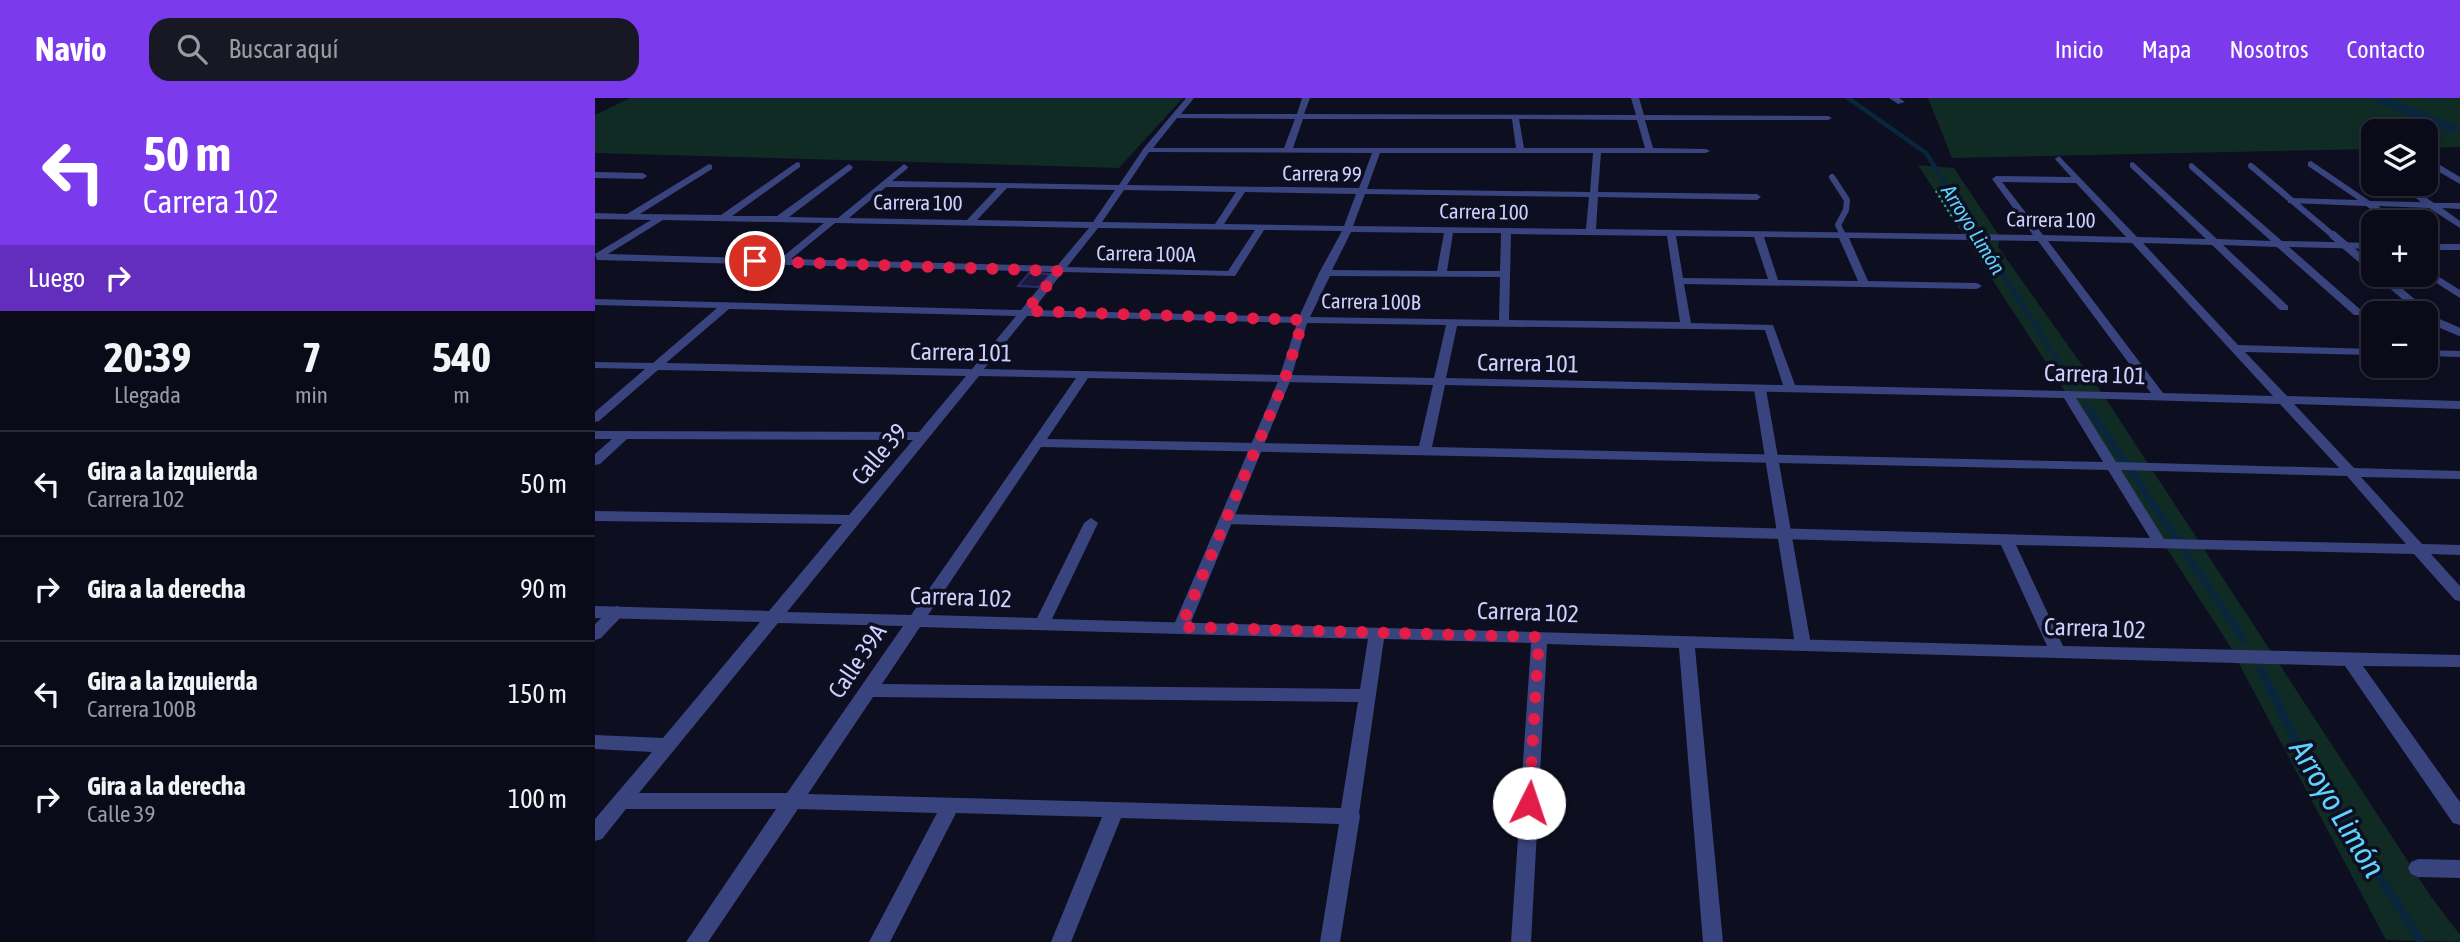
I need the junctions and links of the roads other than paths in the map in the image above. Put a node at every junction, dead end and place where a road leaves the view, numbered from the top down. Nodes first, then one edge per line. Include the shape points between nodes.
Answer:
1 (1190, 98) edge
2 (1305, 98) edge
3 (1635, 98) edge
4 (1175, 116) junction
5 (1300, 116) junction
6 (1515, 117) junction
7 (1639, 118) junction
8 (1828, 118) dead end
9 (1288, 149) junction
10 (1147, 150) junction
11 (1377, 151) junction
12 (1650, 151) junction
13 (1706, 151) dead end
14 (1521, 152) junction
15 (1597, 153) junction
16 (2059, 159) dead end
17 (2311, 164) dead end
18 (797, 165) dead end
19 (2133, 165) dead end
20 (2192, 166) dead end
21 (2251, 166) dead end
22 (709, 167) dead end
23 (849, 167) dead end
24 (904, 167) dead end
25 (2438, 168) edge
26 (595, 175) edge
27 (643, 176) dead end
28 (1832, 177) dead end
29 (2078, 180) junction
30 (2460, 181) edge
31 (886, 184) junction
32 (1004, 186) junction
33 (1121, 188) junction
34 (1242, 189) junction
35 (1362, 191) junction
36 (1594, 195) junction
37 (2419, 196) edge
38 (1757, 197) dead end
39 (2291, 201) junction
40 (2369, 204) junction
41 (2432, 205) junction
42 (2460, 206) edge
43 (2378, 210) edge
44 (595, 216) edge
45 (628, 216) junction
46 (661, 217) junction
47 (723, 218) junction
48 (781, 218) junction
49 (837, 220) junction
50 (969, 223) junction
51 (2460, 225) edge
52 (1095, 226) junction
53 (1218, 228) junction
54 (1261, 228) junction
55 (1347, 228) junction
56 (1449, 229) junction
57 (1506, 230) junction
58 (1591, 231) junction
59 (1671, 233) junction
60 (1758, 234) junction
61 (1843, 235) junction
62 (2039, 238) junction
63 (2133, 240) junction
64 (2213, 241) junction
65 (2277, 242) junction
66 (2345, 245) junction
67 (2361, 246) edge
68 (2438, 246) edge
69 (2460, 247) edge
70 (596, 258) edge
71 (2361, 259) edge
72 (782, 262) junction
73 (1059, 271) junction
74 (1324, 273) junction
75 (1441, 274) junction
76 (1504, 274) junction
77 (2438, 280) edge
78 (1678, 281) junction
79 (1775, 282) junction
80 (1864, 284) junction
81 (1977, 286) dead end
82 (2394, 287) edge
83 (2460, 295) edge
84 (2411, 301) edge
85 (595, 302) edge
86 (727, 305) junction
87 (2284, 308) dead end
88 (1026, 311) junction
89 (2358, 313) dead end
90 (1303, 320) junction
91 (1452, 322) junction
92 (1504, 323) junction
93 (2438, 323) edge
94 (1686, 326) junction
95 (2460, 332) edge
96 (2235, 348) junction
97 (2361, 352) edge
98 (2438, 353) edge
99 (2460, 354) edge
100 (595, 365) edge
101 (657, 366) junction
102 (974, 373) junction
103 (1084, 375) junction
104 (1285, 379) junction
105 (1439, 383) junction
106 (1760, 389) junction
107 (1790, 389) junction
108 (2068, 394) junction
109 (2159, 397) junction
110 (2284, 402) junction
111 (2460, 405) edge
112 (595, 418) edge
113 (595, 435) edge
114 (624, 435) junction
115 (924, 436) junction
116 (1037, 443) junction
117 (1255, 450) junction
118 (1425, 450) junction
119 (1772, 457) junction
120 (595, 461) edge
121 (2116, 467) junction
122 (2351, 473) junction
123 (2460, 475) edge
124 (595, 516) edge
125 (1226, 519) junction
126 (852, 520) junction
127 (1091, 523) dead end
128 (1785, 535) junction
129 (2006, 539) junction
130 (2162, 543) junction
131 (2419, 550) junction
132 (2460, 550) edge
133 (2460, 596) edge
134 (595, 612) edge
135 (617, 612) junction
136 (773, 617) junction
137 (915, 620) junction
138 (1042, 623) junction
139 (1181, 627) junction
140 (1377, 633) junction
141 (595, 634) edge
142 (1539, 637) junction
143 (1686, 642) junction
144 (1803, 645) junction
145 (2058, 652) junction
146 (2350, 660) junction
147 (2460, 661) edge
148 (868, 690) junction
149 (1368, 696) junction
150 (595, 742) edge
151 (667, 746) junction
152 (622, 801) junction
153 (791, 802) junction
154 (951, 806) junction
155 (1115, 809) junction
156 (1351, 816) junction
157 (2460, 817) edge
158 (595, 833) edge
159 (2417, 868) dead end
160 (2460, 869) edge
161 (696, 942) edge
162 (879, 942) edge
163 (1061, 942) edge
164 (1330, 942) edge
165 (1521, 942) edge
166 (1713, 942) edge

1 - 4 street, Calle 39
2 - 5 street
3 - 7 street
4 - 5 street
4 - 10 street, Calle 39
5 - 6 street
5 - 9 street
6 - 7 street
6 - 14 street
7 - 8 street
7 - 12 street
9 - 10 street
9 - 11 street
10 - 33 street, Calle 39
11 - 14 street
11 - 35 street
12 - 13 street
12 - 15 street
14 - 15 street
15 - 36 street
16 - 29 street
17 - 40 street
18 - 47 street
19 - 64 street
20 - 65 street
21 - 39 lane
22 - 45 street
23 - 48 street
24 - 31 street
25 - 30 street
26 - 27 street
28 - 61 lane via 1848,198 1837,225
29 - 62 street via 1996,178
29 - 63 street
31 - 32 street, Carrera 99
31 - 49 street
32 - 33 street, Carrera 99
32 - 50 street
33 - 34 street, Carrera 99
33 - 52 street, Calle 39
34 - 35 street, Carrera 99
34 - 53 street
35 - 36 street, Carrera 99
35 - 55 street
36 - 38 street, Carrera 99
36 - 58 street
37 - 41 street
39 - 40 street
39 - 66 lane
40 - 41 street
40 - 43 street
41 - 42 street
41 - 51 street
44 - 45 street, Carrera 100
45 - 46 street, Carrera 100
46 - 47 street, Carrera 100
46 - 70 street
47 - 48 street, Carrera 100
48 - 49 street, Carrera 100
49 - 50 street, Carrera 100
49 - 72 street
50 - 52 street, Carrera 100
52 - 53 street, Carrera 100
52 - 73 street, Calle 39
53 - 54 street, Carrera 100
54 - 55 street, Carrera 100
54 - 73 street, Carrera 100A via 1231,274
55 - 56 street, Carrera 100
55 - 74 street
56 - 57 street, Carrera 100
56 - 75 street
57 - 58 street, Carrera 100
57 - 76 street
58 - 59 street, Carrera 100
59 - 60 street, Carrera 100
59 - 78 street
60 - 61 street, Carrera 100
60 - 79 street
61 - 62 street, Carrera 100
61 - 80 street
62 - 63 street, Carrera 100
62 - 109 street
63 - 64 street, Carrera 100
63 - 96 street
64 - 65 street, Carrera 100
64 - 87 street
65 - 66 street, Carrera 100
65 - 89 street
66 - 67 street, Carrera 100
66 - 71 lane
68 - 69 street
70 - 72 street, Carrera 100A
72 - 73 street, Carrera 100A
73 - 88 street, Calle 39
74 - 75 street
74 - 90 street
75 - 76 street
76 - 92 street
77 - 83 street
78 - 79 street
78 - 94 street
79 - 80 street
80 - 81 street
82 - 84 lane
85 - 86 street, Carrera 100B
86 - 88 street, Carrera 100B
86 - 101 street
88 - 90 street, Carrera 100B
88 - 102 street, Calle 39
90 - 91 street, Carrera 100B
90 - 104 street
91 - 92 street, Carrera 100B
91 - 105 street
92 - 94 street, Carrera 100B
93 - 95 lane
94 - 107 street, Carrera 100B via 1769,327
96 - 97 street
96 - 110 street
98 - 99 street
100 - 101 street, Carrera 101
101 - 102 street, Carrera 101
101 - 112 street
102 - 103 street, Carrera 101
102 - 115 street, Calle 39
103 - 104 street, Carrera 101
103 - 116 street, Calle 39A
104 - 105 street, Carrera 101
104 - 117 street
105 - 106 street, Carrera 101
105 - 118 street
106 - 107 street, Carrera 101
106 - 119 street
107 - 108 street, Carrera 101
108 - 109 street, Carrera 101
108 - 121 street
109 - 110 street, Carrera 101
110 - 111 street, Carrera 101
110 - 122 street
113 - 114 street
114 - 115 street
114 - 120 street
115 - 126 street, Calle 39
116 - 117 street
116 - 137 street, Calle 39A
117 - 118 street
117 - 125 street
118 - 119 street
119 - 121 street
119 - 128 street
121 - 122 street
121 - 130 street
122 - 123 street
122 - 131 street
124 - 126 street
125 - 128 street
125 - 139 street
126 - 136 street, Calle 39
127 - 138 street
128 - 129 street
128 - 144 street
129 - 130 street
129 - 145 street
130 - 131 street
131 - 132 street
131 - 133 street
134 - 135 street, Carrera 102
135 - 136 street, Carrera 102
135 - 141 street
136 - 137 street, Carrera 102
136 - 151 street, Calle 39
137 - 138 street, Carrera 102
137 - 148 street, Calle 39A
138 - 139 street, Carrera 102
139 - 140 street, Carrera 102
140 - 142 street, Carrera 102
140 - 149 street
142 - 143 street, Carrera 102
142 - 165 street
143 - 144 street, Carrera 102
143 - 166 street
144 - 145 street, Carrera 102
145 - 146 street, Carrera 102
146 - 147 street, Carrera 102
146 - 157 street
148 - 149 street
148 - 153 street, Calle 39A
149 - 156 street
150 - 151 street
151 - 152 street, Calle 39
152 - 153 street
152 - 158 street, Calle 39
153 - 154 street
153 - 161 street, Calle 39A
154 - 155 street
154 - 162 street
155 - 156 street
155 - 163 street
156 - 164 street
159 - 160 street

